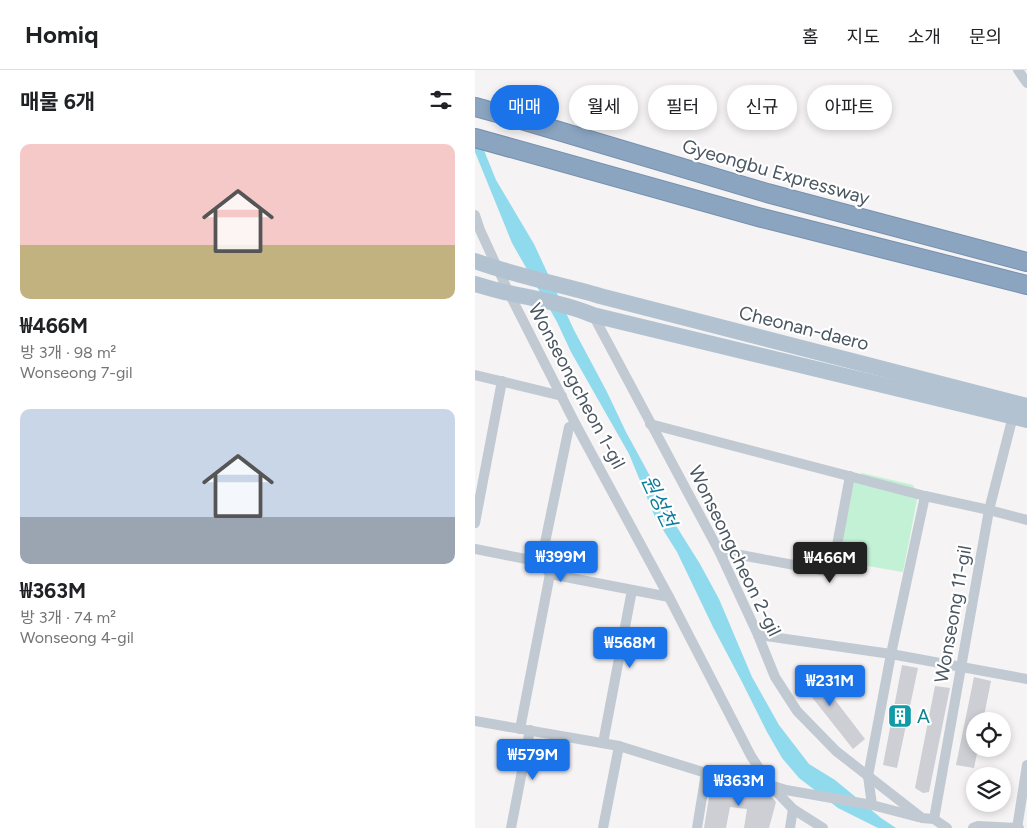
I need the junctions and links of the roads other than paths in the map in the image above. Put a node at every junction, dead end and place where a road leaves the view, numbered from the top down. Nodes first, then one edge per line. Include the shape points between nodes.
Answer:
1 (1018, 70) edge
2 (1027, 83) edge
3 (475, 107) edge
4 (475, 138) edge
5 (475, 215) edge
6 (475, 261) edge
7 (1027, 262) edge
8 (498, 269) junction
9 (475, 284) edge
10 (1027, 285) edge
11 (516, 294) junction
12 (587, 312) junction
13 (475, 375) edge
14 (502, 381) junction
15 (562, 396) junction
16 (1027, 406) edge
17 (1020, 418) edge
18 (650, 424) junction
19 (576, 425) junction
20 (850, 476) junction
21 (925, 496) junction
22 (989, 510) junction
23 (1027, 520) edge
24 (475, 522) edge
25 (475, 549) edge
26 (719, 551) junction
27 (541, 562) junction
28 (550, 574) junction
29 (633, 590) junction
30 (669, 597) junction
31 (758, 635) junction
32 (891, 654) junction
33 (961, 667) junction
34 (1027, 679) edge
35 (475, 721) edge
36 (525, 730) junction
37 (603, 743) junction
38 (619, 746) junction
39 (1027, 765) edge
40 (706, 773) junction
41 (868, 776) junction
42 (770, 785) junction
43 (871, 805) junction
44 (793, 809) junction
45 (922, 818) junction
46 (934, 819) junction
47 (511, 828) edge
48 (603, 828) edge
49 (697, 828) edge
50 (790, 828) edge
51 (823, 828) edge
52 (947, 828) edge
53 (973, 828) edge
54 (1018, 828) edge

1 - 2 street
3 - 7 highway, Gyeongbu Expressway via 767,193
4 - 10 highway via 762,218
5 - 8 street, Wonseongcheon 1-gil
6 - 8 main road
8 - 11 street, Wonseongcheon 1-gil
8 - 16 main road, Cheonan-daero
9 - 11 main road
11 - 12 main road, Cheonan-daero
11 - 15 street, Wonseongcheon 1-gil
12 - 17 main road, Cheonan-daero
12 - 18 street, Wonseongcheon 2-gil
13 - 14 street
14 - 15 street
14 - 24 street
15 - 19 street, Wonseongcheon 1-gil
17 - 22 street, Wonseong 11-gil
18 - 20 street
18 - 26 street, Wonseongcheon 2-gil
19 - 27 street via 569,427
19 - 30 street, Wonseongcheon 1-gil
20 - 21 street
20 - 26 street via 832,572
21 - 22 street
21 - 32 street
22 - 23 street
22 - 33 street, Wonseong 11-gil
25 - 27 street
26 - 31 street, Wonseongcheon 2-gil
27 - 28 street
28 - 29 street
28 - 36 street
29 - 30 street
29 - 37 street
30 - 42 street, Wonseongcheon 1-gil via 751,756
31 - 32 street
31 - 41 street, Wonseongcheon 2-gil via 775,677 797,711 836,751
32 - 33 street
32 - 41 street
33 - 34 street
33 - 46 street, Wonseong 11-gil
35 - 36 street
36 - 37 street
36 - 47 street
37 - 38 street
38 - 40 street
38 - 48 street
39 - 54 street
40 - 42 street
40 - 49 street
41 - 43 street
41 - 45 street, Wonseongcheon 2-gil
42 - 43 street
42 - 44 street, Wonseongcheon 1-gil
43 - 45 street
44 - 50 street
44 - 51 street, Wonseongcheon 1-gil
45 - 46 street
46 - 52 street
53 - 54 street

